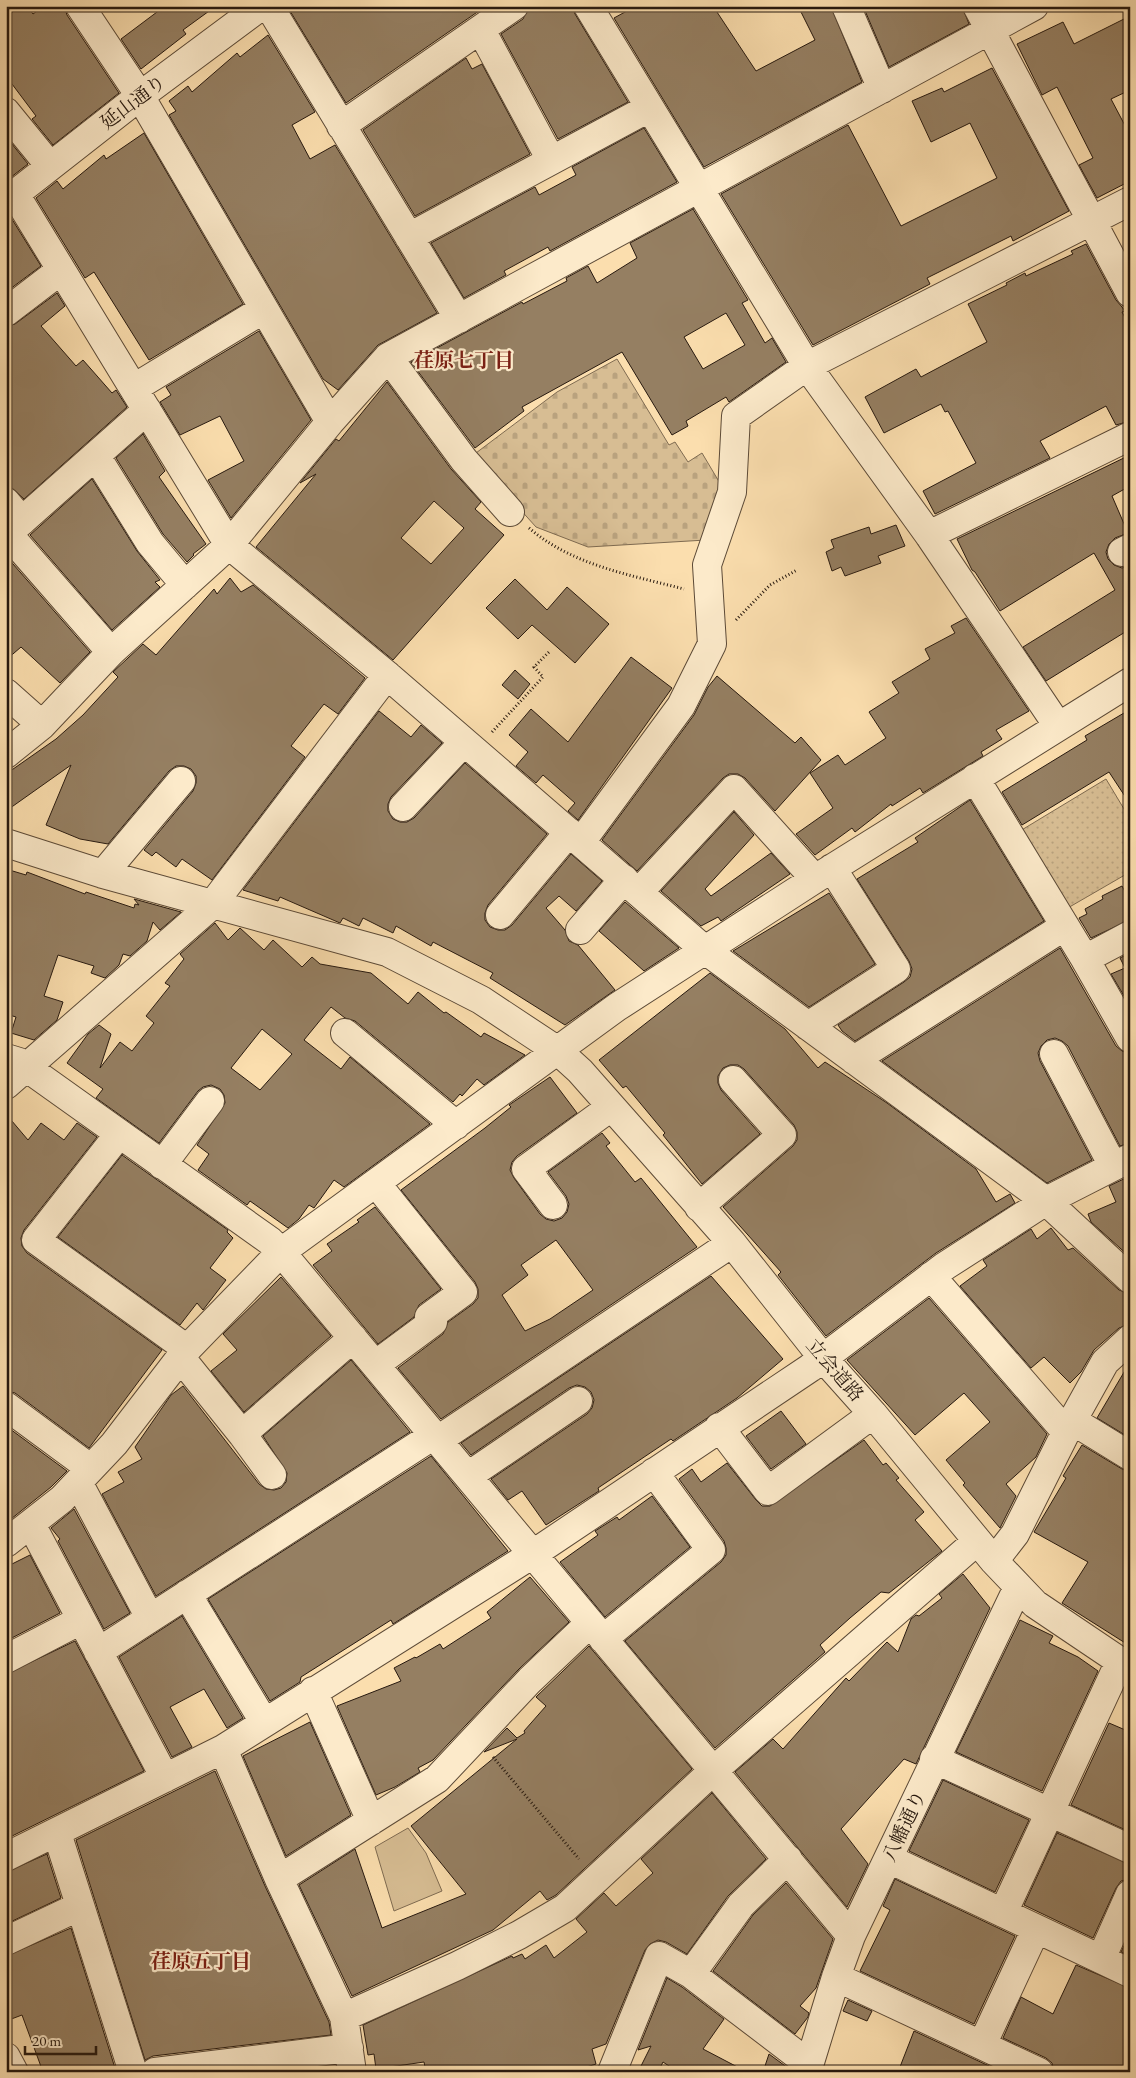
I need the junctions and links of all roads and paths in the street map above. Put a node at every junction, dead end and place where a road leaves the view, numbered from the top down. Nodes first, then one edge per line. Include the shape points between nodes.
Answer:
1 (80, 6) edge
2 (261, 6) edge
3 (269, 6) edge
4 (514, 6) edge
5 (588, 6) edge
6 (846, 6) edge
7 (977, 6) edge
8 (1034, 6) edge
9 (481, 30) junction
10 (989, 31) junction
11 (882, 89) junction
12 (140, 96) junction
13 (649, 108) junction
14 (6, 112) edge
15 (341, 126) junction
16 (551, 160) junction
17 (50, 166) junction
18 (698, 190) junction
19 (11, 198) edge
20 (1130, 201) edge
21 (1091, 220) junction
22 (409, 237) junction
23 (62, 270) junction
24 (1130, 293) edge
25 (264, 309) junction
26 (6, 312) edge
27 (459, 319) junction
28 (388, 357) junction
29 (807, 366) junction
30 (140, 399) junction
31 (330, 422) junction
32 (1130, 436) edge
33 (96, 456) junction
34 (510, 512) joint
35 (11, 523) edge
36 (929, 535) junction
37 (229, 545) junction
38 (797, 570) dead end
39 (185, 584) junction
40 (709, 595) junction
41 (712, 644) junction
42 (550, 651) dead end
43 (111, 652) junction
44 (387, 676) junction
45 (1128, 688) edge
46 (6, 693) edge
47 (42, 725) junction
48 (1058, 726) junction
49 (470, 746) junction
50 (6, 754) edge
51 (975, 778) junction
52 (181, 781) dead end
53 (403, 808) dead end
54 (575, 837) junction
55 (6, 843) edge
56 (824, 873) junction
57 (103, 874) junction
58 (632, 885) junction
59 (212, 905) junction
60 (500, 915) dead end
61 (1065, 926) junction
62 (580, 930) dead end
63 (1130, 935) edge
64 (705, 950) junction
65 (1085, 959) junction
66 (808, 1026) junction
67 (345, 1033) dead end
68 (1130, 1038) edge
69 (558, 1051) junction
70 (1054, 1054) dead end
71 (854, 1060) junction
72 (13, 1070) edge
73 (733, 1080) dead end
74 (210, 1101) dead end
75 (611, 1107) junction
76 (456, 1125) junction
77 (119, 1134) junction
78 (1122, 1162) edge
79 (162, 1165) junction
80 (376, 1183) junction
81 (1046, 1201) junction
82 (553, 1205) dead end
83 (699, 1207) junction
84 (732, 1243) junction
85 (281, 1252) junction
86 (931, 1276) junction
87 (1130, 1279) edge
88 (353, 1338) junction
89 (1130, 1339) edge
90 (184, 1353) junction
91 (823, 1358) junction
92 (375, 1365) junction
93 (578, 1401) dead end
94 (6, 1406) edge
95 (873, 1414) junction
96 (1070, 1426) junction
97 (719, 1427) junction
98 (242, 1434) junction
99 (436, 1438) junction
100 (1130, 1456) edge
101 (654, 1472) junction
102 (84, 1475) junction
103 (272, 1475) dead end
104 (468, 1476) junction
105 (31, 1524) junction
106 (6, 1543) edge
107 (986, 1551) junction
108 (533, 1554) junction
109 (1018, 1587) junction
110 (187, 1594) junction
111 (150, 1618) junction
112 (81, 1620) junction
113 (596, 1631) junction
114 (98, 1652) junction
115 (6, 1659) edge
116 (1125, 1664) edge
117 (313, 1691) junction
118 (264, 1722) junction
119 (477, 1737) junction
120 (223, 1750) junction
121 (934, 1759) junction
122 (714, 1770) junction
123 (166, 1778) junction
124 (1050, 1813) junction
125 (371, 1821) junction
126 (57, 1833) junction
127 (1130, 1849) edge
128 (6, 1857) edge
129 (788, 1859) junction
130 (889, 1859) junction
131 (280, 1879) junction
132 (596, 1879) junction
133 (1130, 1894) edge
134 (80, 1906) junction
135 (1003, 1913) junction
136 (1036, 1928) junction
137 (851, 1936) junction
138 (6, 1941) edge
139 (1101, 1959) junction
140 (1130, 1973) edge
141 (691, 1974) junction
142 (836, 1977) junction
143 (344, 2017) junction
144 (982, 2045) junction
145 (6, 2057) edge
146 (351, 2060) edge
147 (808, 2068) edge
148 (14, 2072) edge
149 (133, 2072) edge
150 (156, 2072) edge
151 (612, 2072) edge
152 (1039, 2072) edge

1 - 12 street
2 - 12 street, 延山通り
3 - 15 street
4 - 9 street
5 - 13 street
6 - 11 street
7 - 10 street
8 - 10 street
9 - 15 street
9 - 16 street
10 - 11 street
10 - 21 street
11 - 18 street
12 - 17 street, 延山通り
12 - 25 street
13 - 16 street
13 - 18 street
14 - 17 street
15 - 22 street
16 - 22 street
17 - 19 street, 延山通り
18 - 27 street
18 - 29 street
19 - 23 street
20 - 21 street
21 - 24 street
21 - 29 street
22 - 27 street
23 - 26 street
23 - 30 street
25 - 30 street
25 - 31 street
27 - 28 street
28 - 31 street
28 - 34 street via 464,460
29 - 36 street
29 - 40 street via 736,416 732,492 707,565
30 - 33 street
30 - 37 street
31 - 37 street
32 - 36 street
33 - 35 street
33 - 39 street via 150,543
34 - 40 path via 537,535 586,563
35 - 43 street
36 - 48 street
37 - 39 street
37 - 44 street
38 - 41 path via 770,585
39 - 43 street
40 - 41 street
41 - 54 street via 681,706
42 - 49 path via 534,667 543,677
43 - 47 street
44 - 49 street
44 - 59 street
45 - 48 street
46 - 47 street
47 - 50 street
48 - 51 street
49 - 53 street
49 - 54 street
51 - 56 street
51 - 61 street
52 - 57 street
54 - 58 street
54 - 60 street
55 - 57 street, 立会道路
56 - 58 street via 734,788
56 - 64 street
56 - 66 street via 896,970
57 - 59 street, 立会道路
58 - 62 street
58 - 64 street
59 - 69 street, 立会道路 via 387,952 481,1000
59 - 72 street
61 - 65 street
61 - 71 street
63 - 65 street
64 - 66 street
64 - 69 street
65 - 68 street
66 - 71 street
67 - 76 street
69 - 75 street, 立会道路
69 - 76 street
70 - 78 street
71 - 81 street
72 - 77 street
73 - 83 street via 782,1135
74 - 79 street
75 - 82 street via 526,1169
75 - 83 street, 立会道路
76 - 80 street
77 - 79 street
77 - 90 street via 36,1240
78 - 81 street
79 - 85 street
80 - 85 street
80 - 92 street via 463,1292 429,1317 433,1322
81 - 86 street
81 - 87 street
83 - 84 street, 立会道路
84 - 91 street, 立会道路
84 - 99 street
85 - 88 street
85 - 90 street
86 - 91 street
86 - 96 street
88 - 92 street
88 - 98 street
89 - 96 street via 1105,1362
90 - 98 street
90 - 102 street via 114,1444
91 - 95 street, 立会道路
91 - 97 street
92 - 99 street
93 - 104 street
94 - 102 street
95 - 97 street via 768,1491
95 - 107 street, 立会道路
96 - 100 street
96 - 107 street via 1015,1534
97 - 101 street
98 - 103 street
99 - 104 street
99 - 110 street
101 - 108 street
101 - 113 street via 711,1550
102 - 105 street
102 - 111 street
104 - 108 street
105 - 106 street
105 - 112 street
107 - 109 street, 立会道路
107 - 122 street
108 - 113 street
108 - 117 street
109 - 116 street, 立会道路 via 1035,1604
109 - 121 street, 八幡通り
110 - 111 street
110 - 118 street
111 - 114 street
112 - 114 street
112 - 115 street
113 - 119 street via 530,1680
113 - 122 street
114 - 123 street
116 - 124 street
117 - 118 street
117 - 125 street
118 - 120 street
119 - 125 street via 436,1779
119 - 132 path
120 - 123 street
120 - 131 street
121 - 124 street
121 - 130 street, 八幡通り
122 - 129 street
122 - 132 street
123 - 126 street
124 - 127 street
124 - 135 street
125 - 131 street
126 - 128 street
126 - 134 street
129 - 137 street
129 - 141 street via 741,1905
130 - 135 street
130 - 137 street, 八幡通り
131 - 143 street
132 - 143 street via 565,1908 519,1935
133 - 139 street
134 - 138 street
134 - 149 street
135 - 136 street
136 - 139 street
136 - 144 street
137 - 142 street, 八幡通り
139 - 140 street
141 - 147 street
141 - 151 street via 659,1956
142 - 144 street
142 - 147 street, 八幡通り
143 - 146 street
144 - 152 street
145 - 148 street
146 - 150 street

